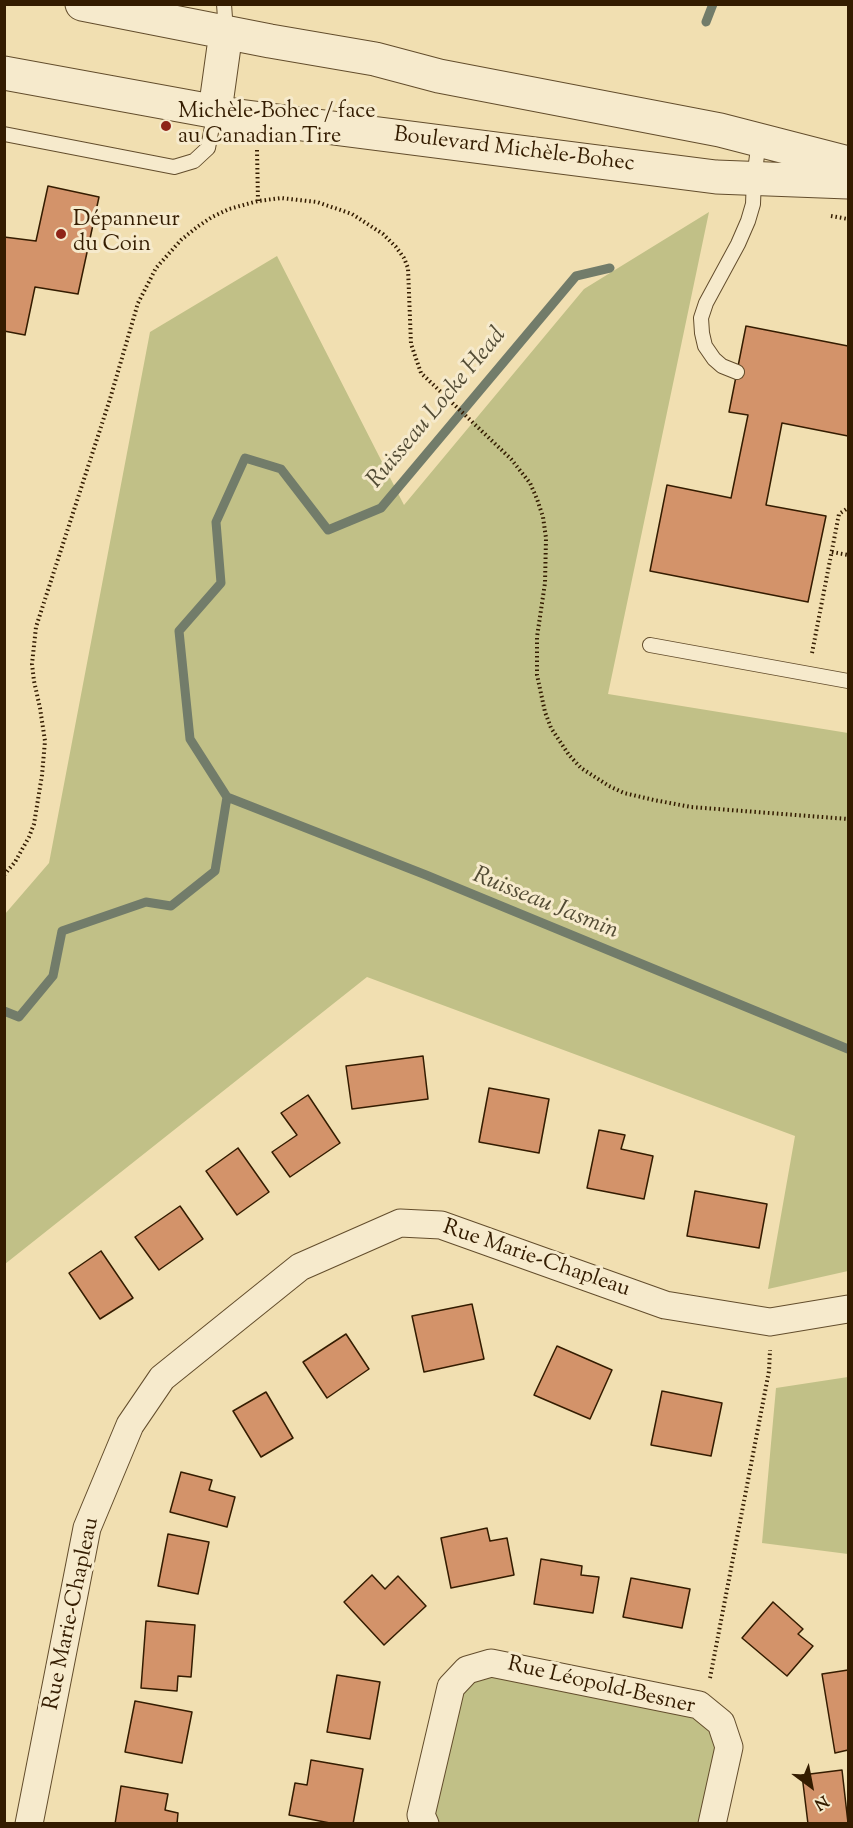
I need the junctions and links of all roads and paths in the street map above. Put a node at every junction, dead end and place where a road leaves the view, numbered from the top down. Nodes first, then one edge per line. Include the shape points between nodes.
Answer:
1 (82, 4) edge
2 (225, 18) edge
3 (4, 73) edge
4 (215, 111) junction
5 (4, 134) edge
6 (256, 140) dead end
7 (759, 141) junction
8 (849, 163) edge
9 (754, 178) junction
10 (849, 182) edge
11 (258, 201) junction
12 (737, 372) dead end
13 (849, 508) edge
14 (832, 552) junction
15 (849, 555) edge
16 (816, 633) dead end
17 (650, 645) dead end
18 (849, 681) edge
19 (849, 819) edge
20 (4, 876) edge
21 (849, 1309) edge
22 (770, 1357) dead end
23 (710, 1679) dead end
24 (29, 1824) edge
25 (425, 1824) edge
26 (712, 1824) edge

1 - 2 street
2 - 4 street
2 - 7 street via 439,76 720,130
3 - 4 street, Boulevard Michèle-Bohec
4 - 5 lane via 208,148 195,160 174,167
4 - 9 street, Boulevard Michèle-Bohec via 716,177
6 - 11 path
7 - 8 street
7 - 9 lane
9 - 10 street, Boulevard Michèle-Bohec
9 - 12 lane via 748,221 701,318 705,346 722,366
11 - 19 path via 299,199 336,208 368,223 404,258 408,268 411,344 423,376 511,459 537,499 547,555 537,637 539,685 551,728 581,768 624,793 654,801
11 - 20 path via 212,217 181,240 156,268 138,303 36,627 32,664 45,741 42,775 34,824
13 - 14 path via 839,514
14 - 15 path
14 - 16 path
17 - 18 lane
21 - 24 street, Rue Marie-Chapleau via 770,1322 665,1305 441,1226 400,1223 300,1267 162,1378 130,1425 87,1528
22 - 23 path
25 - 26 street, Rue Léopold-Besner via 421,1815 451,1687 467,1670 491,1663 699,1705 721,1723 729,1747

